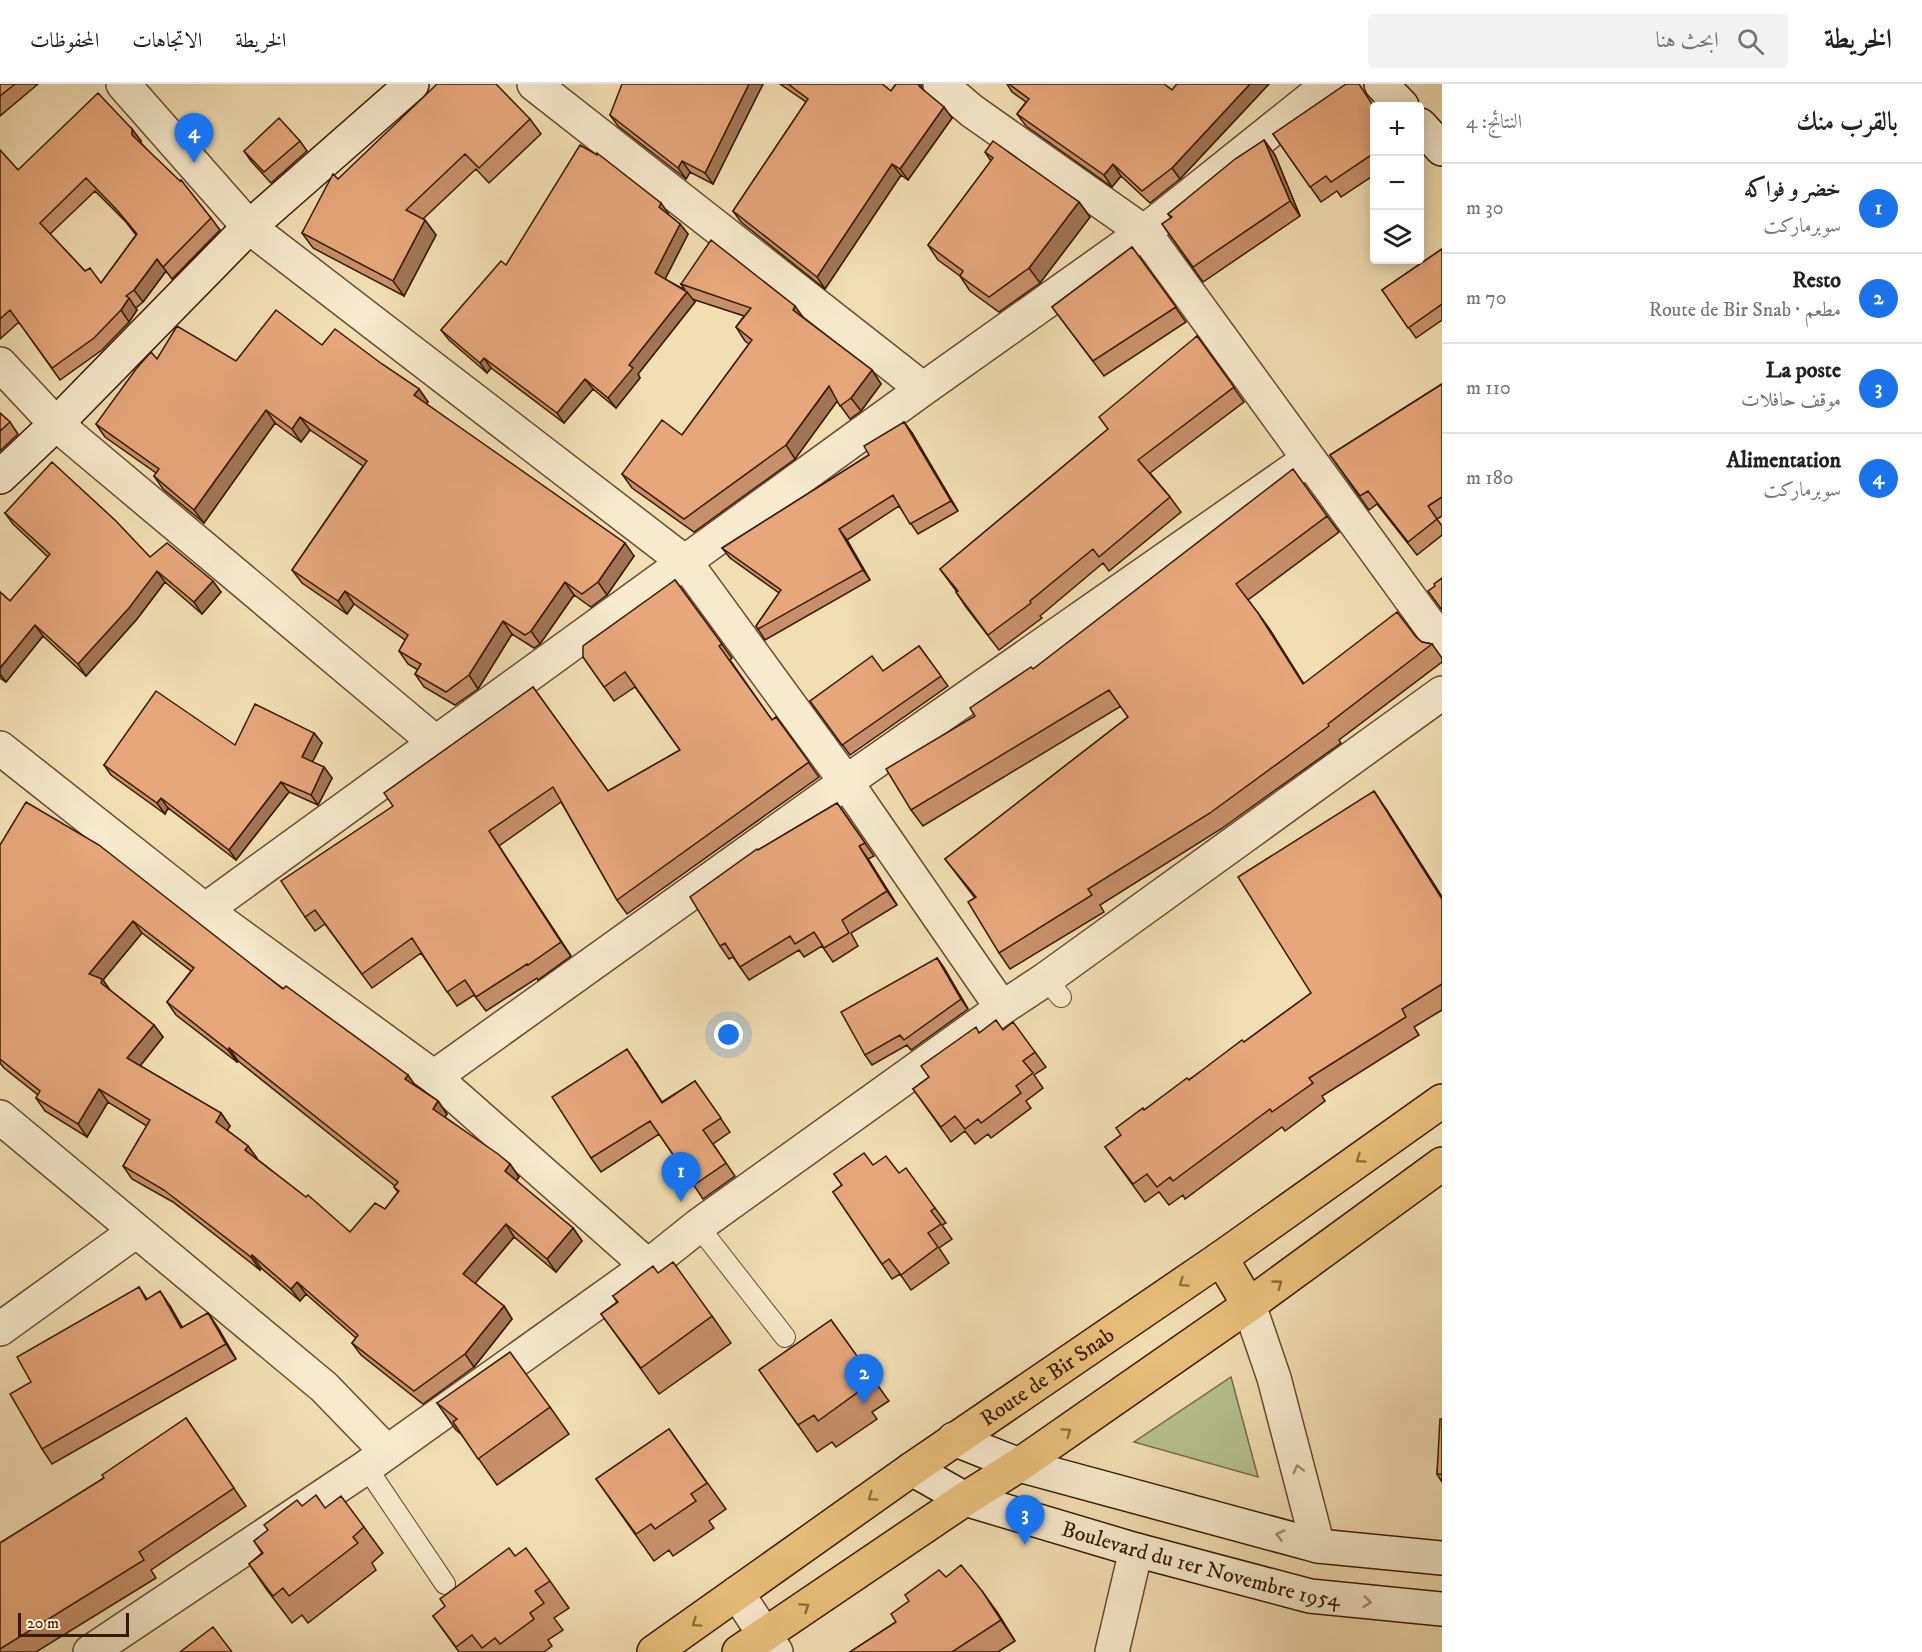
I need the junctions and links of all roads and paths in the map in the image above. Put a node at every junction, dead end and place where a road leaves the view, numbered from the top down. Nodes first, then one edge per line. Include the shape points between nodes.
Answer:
1 (123, 84) edge
2 (412, 84) edge
3 (534, 84) edge
4 (940, 84) edge
5 (1329, 84) edge
6 (1381, 84) edge
7 (1398, 102) edge
8 (249, 228) junction
9 (1144, 232) junction
10 (0, 364) edge
11 (922, 389) junction
12 (56, 424) junction
13 (1309, 459) junction
14 (0, 477) edge
15 (686, 563) junction
16 (1442, 642) edge
17 (1442, 693) edge
18 (435, 742) junction
19 (0, 748) edge
20 (846, 782) junction
21 (206, 910) junction
22 (1002, 1008) junction
23 (434, 1077) junction
24 (1442, 1101) edge
25 (0, 1117) edge
26 (1397, 1133) junction
27 (1434, 1170) edge
28 (698, 1226) junction
29 (136, 1231) junction
30 (1221, 1258) junction
31 (648, 1266) junction
32 (1249, 1305) junction
33 (0, 1329) edge
34 (785, 1337) dead end
35 (954, 1439) junction
36 (376, 1460) junction
37 (1019, 1465) junction
38 (912, 1469) junction
39 (965, 1499) junction
40 (1318, 1545) junction
41 (1136, 1550) junction
42 (1442, 1558) edge
43 (445, 1584) dead end
44 (737, 1593) junction
45 (1442, 1609) edge
46 (760, 1646) edge
47 (90, 1652) edge
48 (654, 1652) edge
49 (1112, 1652) edge

1 - 8 street
2 - 8 street
3 - 11 street
4 - 9 street via 972,111
5 - 9 street
6 - 7 street
8 - 12 street
8 - 15 street
9 - 11 street
9 - 13 street
10 - 12 street
11 - 15 street
12 - 14 street
12 - 18 street
13 - 16 street
13 - 20 street
15 - 18 street
15 - 20 street
17 - 22 street via 1053,988
18 - 21 street
19 - 21 street
20 - 22 street
20 - 23 street
21 - 23 street
22 - 28 street
23 - 31 street
24 - 26 main road, Route de Bir Snab
25 - 29 street
26 - 27 main road
26 -> 30 main road, Route de Bir Snab
32 -> 27 main road
28 - 31 street
28 - 34 lane
29 - 33 street
29 - 36 street via 324,1387
30 - 32 main road
30 -> 35 main road, Route de Bir Snab
31 - 36 street
37 -> 32 main road
40 -> 32 street via 1274,1378
35 - 37 street, Boulevard du 1er Novembre 1954
35 - 38 main road, Route de Bir Snab
36 - 43 lane via 375,1480
36 - 47 street
37 - 39 main road
40 -> 37 street, Boulevard du 1er Novembre 1954
38 - 39 street, Boulevard du 1er Novembre 1954
38 -> 44 main road, Route de Bir Snab
39 - 41 street, Boulevard du 1er Novembre 1954
46 -> 39 main road
40 - 42 street, Boulevard du 1er Novembre 1954
41 -> 45 street, Boulevard du 1er Novembre 1954 via 1310,1596
41 - 49 street
44 - 46 street
44 -> 48 main road, Route de Bir Snab

